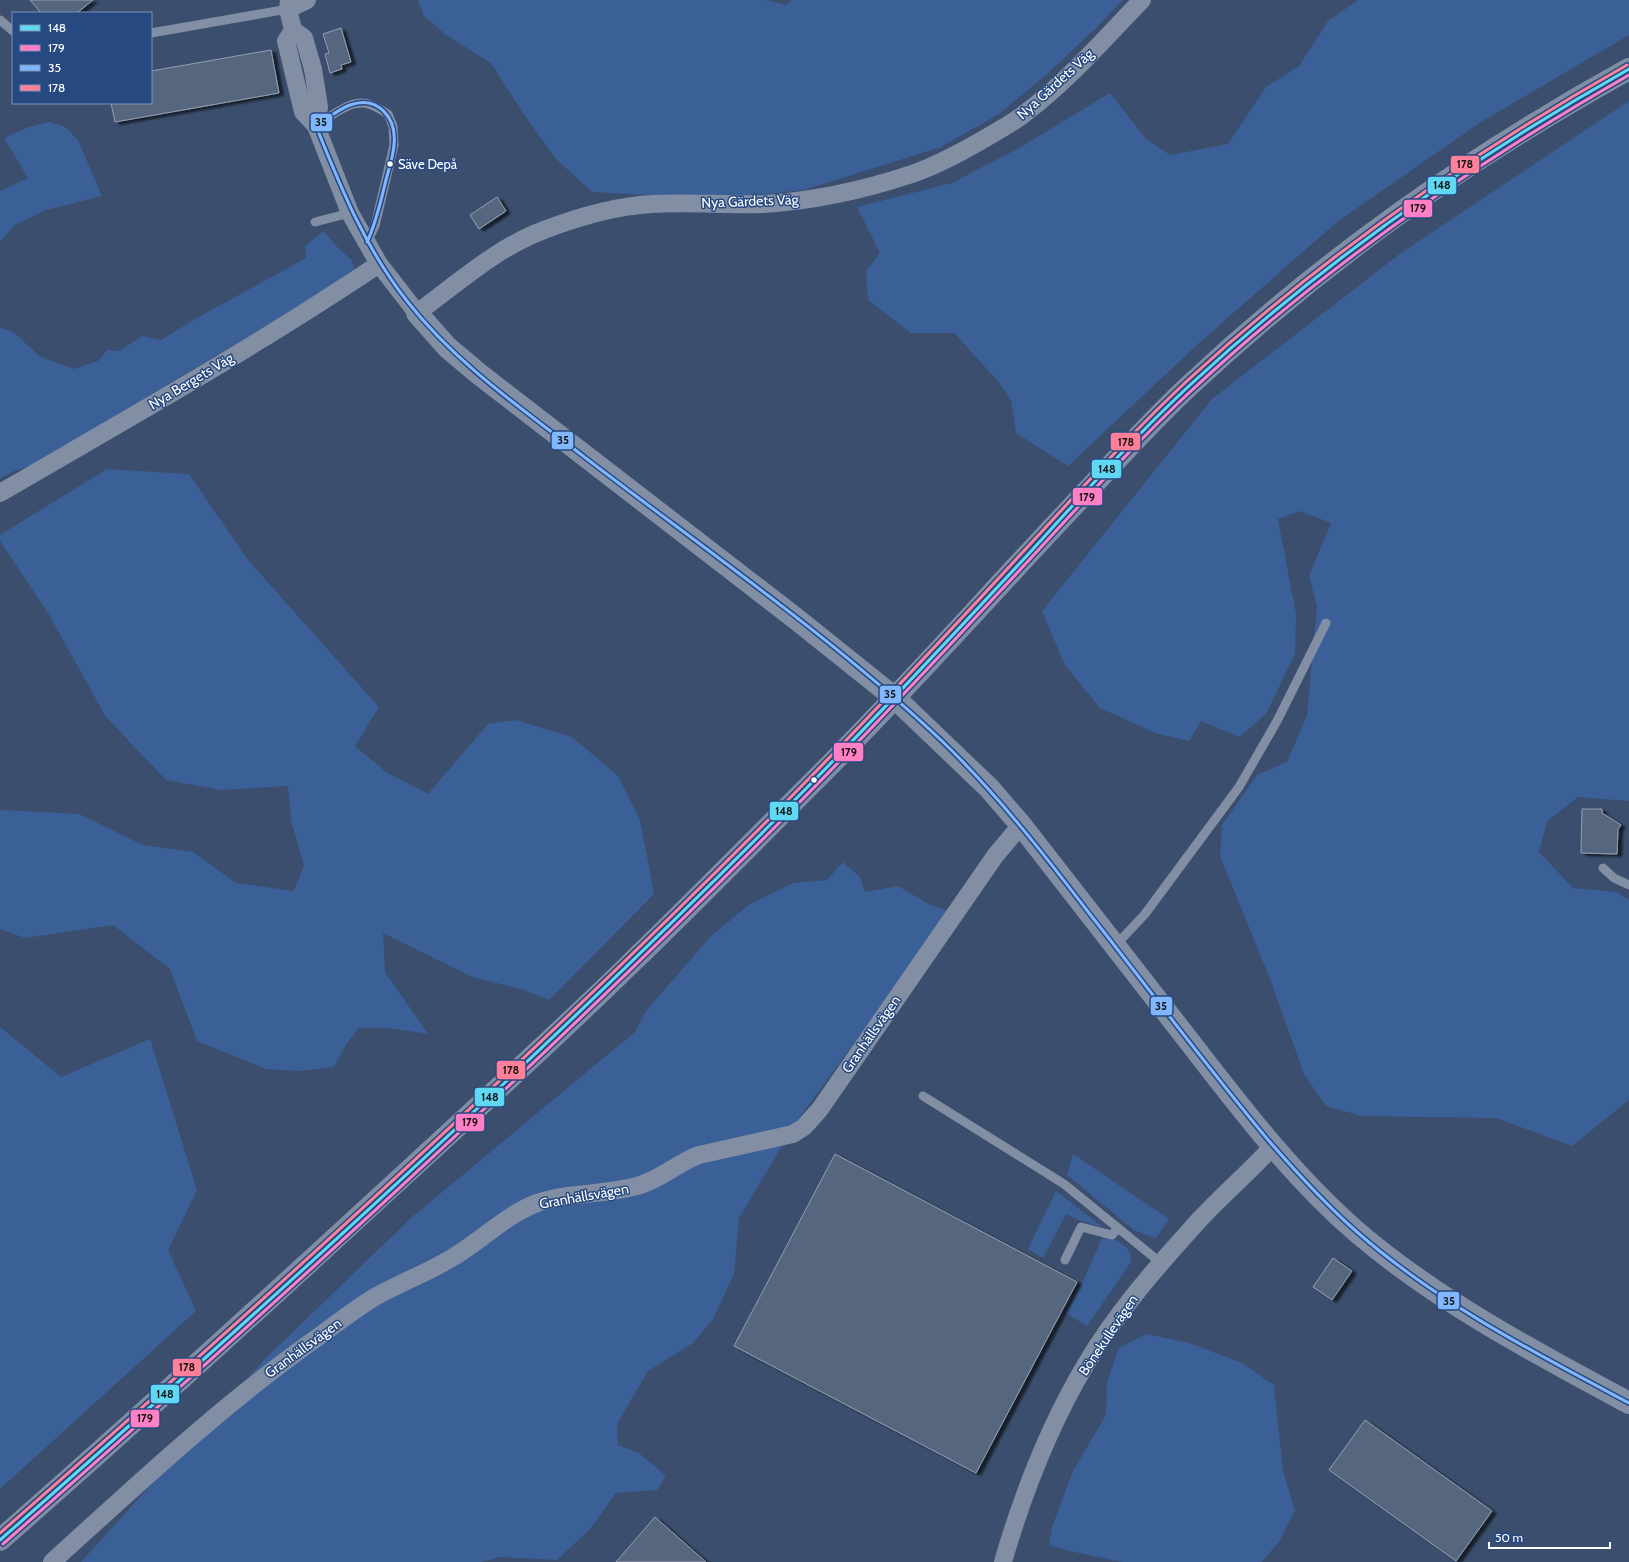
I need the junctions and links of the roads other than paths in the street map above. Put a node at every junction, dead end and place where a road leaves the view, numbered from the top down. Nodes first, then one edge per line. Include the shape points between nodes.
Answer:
1 (307, 0) edge
2 (1142, 0) edge
3 (288, 5) edge
4 (0, 20) edge
5 (12, 30) edge
6 (152, 32) edge
7 (1629, 69) edge
8 (316, 126) junction
9 (350, 213) junction
10 (315, 222) dead end
11 (367, 242) junction
12 (380, 264) junction
13 (417, 313) junction
14 (0, 493) edge
15 (1326, 623) dead end
16 (895, 698) junction
17 (1021, 825) junction
18 (1603, 868) dead end
19 (1629, 885) edge
20 (1115, 946) junction
21 (923, 1096) dead end
22 (1273, 1146) junction
23 (1118, 1228) junction
24 (1065, 1260) dead end
25 (1161, 1263) junction
26 (1629, 1403) edge
27 (0, 1540) edge
28 (52, 1562) edge
29 (1003, 1562) edge

1 - 3 street
2 - 13 street, Nya Gärdets Väg via 1075,70 1024,115 965,151 919,170 854,190 815,198 763,204 650,204 578,218 543,230 479,265
3 - 6 lane
3 - 8 street via 293,30 286,41 303,112
4 - 5 lane
7 - 16 highway via 1521,131 1450,177 1366,236 1264,317 1186,388 1130,445
8 - 9 street
8 - 11 lane via 344,108 358,104 370,104 388,114 393,126 394,146 375,226
9 - 10 lane
9 - 11 street
11 - 12 street
12 - 13 street
12 - 14 street, Nya Bergets Väg via 187,384
13 - 16 street via 447,346 479,374 846,657
15 - 20 lane via 1277,721 1239,788 1145,914
16 - 17 street via 990,788
16 - 27 highway via 629,965 516,1072 207,1357
17 - 20 street
17 - 28 street, Granhällsvägen via 995,856 820,1109 804,1127 793,1134 685,1160 657,1179 640,1186 613,1192 557,1198 537,1203 514,1215 455,1256 375,1297 271,1370 139,1483
18 - 19 lane via 1614,878
20 - 22 street
21 - 23 lane via 1064,1184
22 - 25 street, Bönekullevägen
22 - 26 street via 1316,1194 1358,1233 1402,1268 1502,1332
23 - 24 lane via 1112,1235 1081,1227
23 - 25 lane
25 - 29 street, Bönekullevägen via 1086,1363 1061,1410 1024,1494

